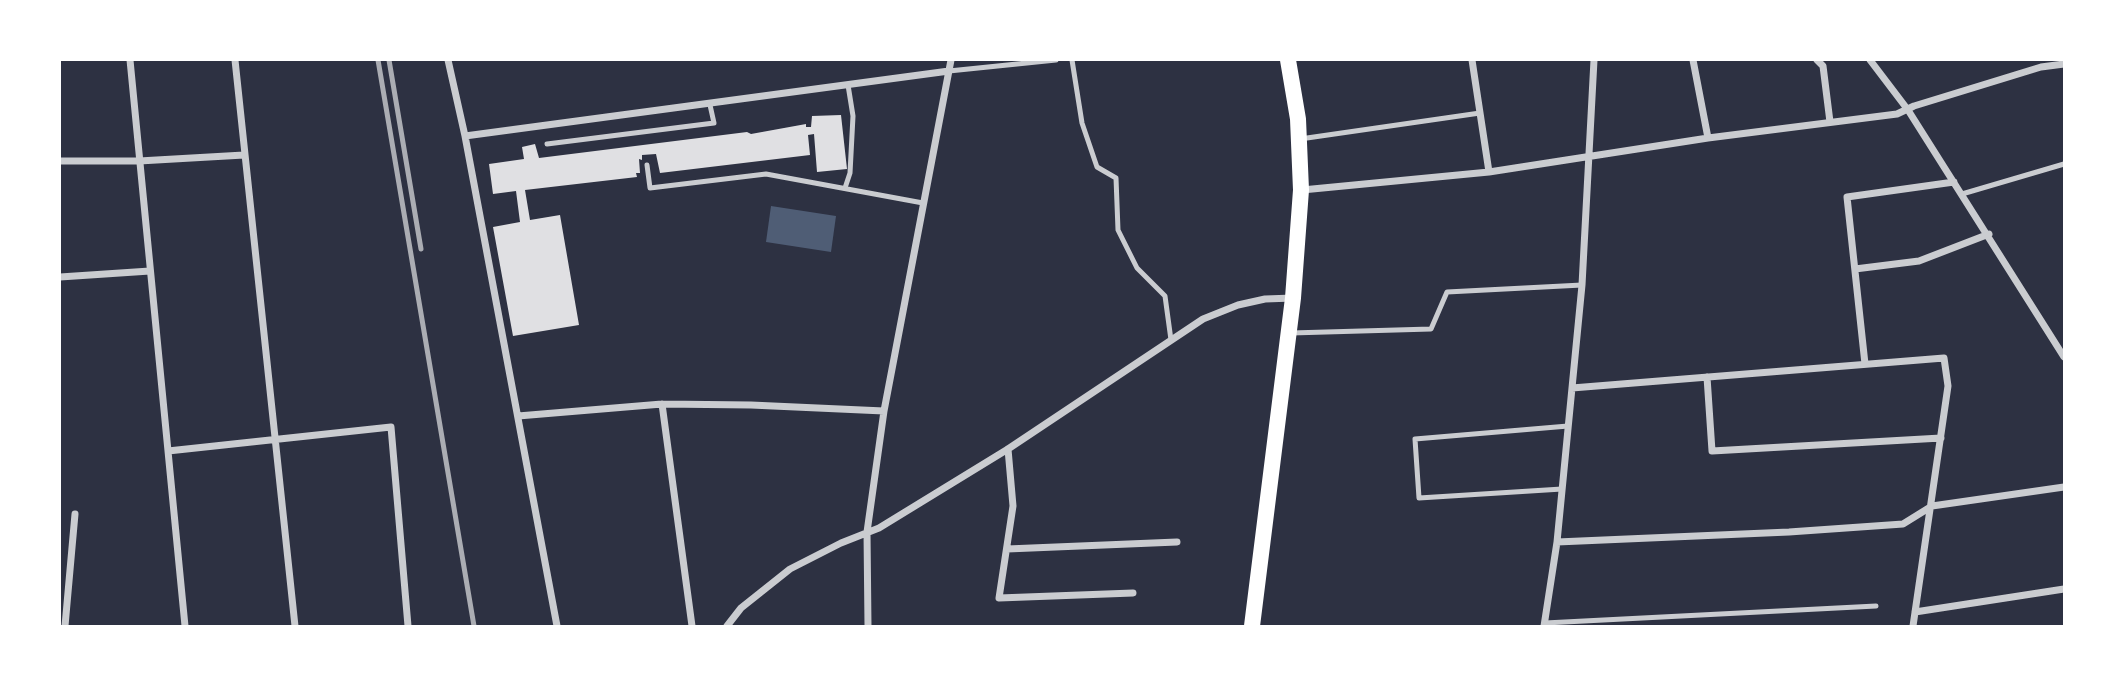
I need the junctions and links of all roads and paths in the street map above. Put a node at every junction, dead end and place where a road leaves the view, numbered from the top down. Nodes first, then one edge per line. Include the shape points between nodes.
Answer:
1 (130, 60) edge
2 (235, 60) edge
3 (448, 60) edge
4 (951, 60) edge
5 (1056, 60) edge
6 (1072, 60) edge
7 (1288, 60) edge
8 (1472, 60) edge
9 (1594, 60) edge
10 (1693, 60) edge
11 (1817, 60) edge
12 (1871, 60) edge
13 (2064, 64) edge
14 (949, 71) junction
15 (848, 85) junction
16 (710, 105) junction
17 (1908, 110) junction
18 (1480, 113) junction
19 (1830, 122) junction
20 (465, 136) junction
21 (1708, 138) junction
22 (1299, 139) junction
23 (547, 144) dead end
24 (244, 155) junction
25 (1591, 156) junction
26 (139, 161) junction
27 (60, 162) edge
28 (2064, 164) edge
29 (647, 165) dead end
30 (1489, 172) junction
31 (1954, 182) junction
32 (845, 188) junction
33 (1301, 190) junction
34 (1962, 194) junction
35 (923, 203) junction
36 (1989, 234) junction
37 (1854, 269) junction
38 (150, 271) junction
39 (60, 277) edge
40 (1582, 285) junction
41 (1293, 298) junction
42 (1289, 333) junction
43 (1171, 340) junction
44 (2064, 357) edge
45 (1865, 364) junction
46 (1707, 377) junction
47 (1572, 388) junction
48 (662, 404) junction
49 (884, 411) junction
50 (518, 416) junction
51 (1568, 426) junction
52 (1941, 438) junction
53 (276, 440) junction
54 (1008, 449) junction
55 (168, 451) junction
56 (2064, 487) edge
57 (1562, 489) junction
58 (1932, 506) junction
59 (75, 514) dead end
60 (867, 533) junction
61 (1177, 542) dead end
62 (1557, 542) junction
63 (1007, 549) junction
64 (2064, 589) edge
65 (1133, 593) dead end
66 (1876, 606) dead end
67 (1915, 612) junction
68 (1545, 625) edge
69 (65, 626) edge
70 (186, 626) edge
71 (295, 626) edge
72 (408, 626) edge
73 (557, 626) edge
74 (692, 626) edge
75 (726, 626) edge
76 (868, 626) edge
77 (1252, 626) edge
78 (1913, 626) edge

1 - 26 street
2 - 24 street
3 - 20 street
4 - 14 street
5 - 14 lane
6 - 43 lane via 1082,123 1097,167 1116,178 1118,230 1137,268 1165,296
7 - 22 main road
8 - 18 street
9 - 25 street
10 - 21 street
11 - 19 street via 1823,66
12 - 17 street
13 - 17 street via 2041,67
14 - 15 street
14 - 35 street
15 - 16 street
15 - 32 lane via 853,116
16 - 20 street
16 - 23 lane via 714,123
17 - 19 street
17 - 31 street
18 - 22 lane
18 - 30 street
19 - 21 street
20 - 50 street
21 - 25 street
22 - 33 main road
24 - 26 street
24 - 53 street
25 - 30 street
25 - 40 street
26 - 27 street
26 - 38 street
28 - 34 lane
29 - 32 lane via 650,188 766,174
30 - 33 street
31 - 34 street
31 - 37 street via 1847,197
32 - 35 lane
33 - 41 main road
34 - 36 street
35 - 49 street
36 - 37 street via 1919,261
36 - 44 street
37 - 45 street
38 - 39 street
38 - 55 street
40 - 42 lane via 1447,292 1431,329
40 - 47 street
41 - 42 main road
41 - 43 street via 1238,304
42 - 77 main road
43 - 54 street
45 - 46 street
45 - 52 street via 1944,358 1948,386
46 - 47 street
46 - 52 street via 1713,451
47 - 51 street
48 - 49 street
48 - 50 street
48 - 74 street
49 - 60 street
50 - 73 street
51 - 57 street
51 - 57 lane via 1415,439 1419,498
52 - 58 street
53 - 55 street
53 - 71 street
53 - 72 street via 391,428
54 - 60 street
54 - 63 street via 1013,506
55 - 70 street
56 - 58 street
57 - 62 street
58 - 62 street via 1903,524
58 - 67 street
59 - 69 street
60 - 75 street via 790,569
60 - 76 street
61 - 63 street
62 - 68 street
63 - 65 street via 999,598
64 - 67 street
66 - 68 lane
67 - 78 street

